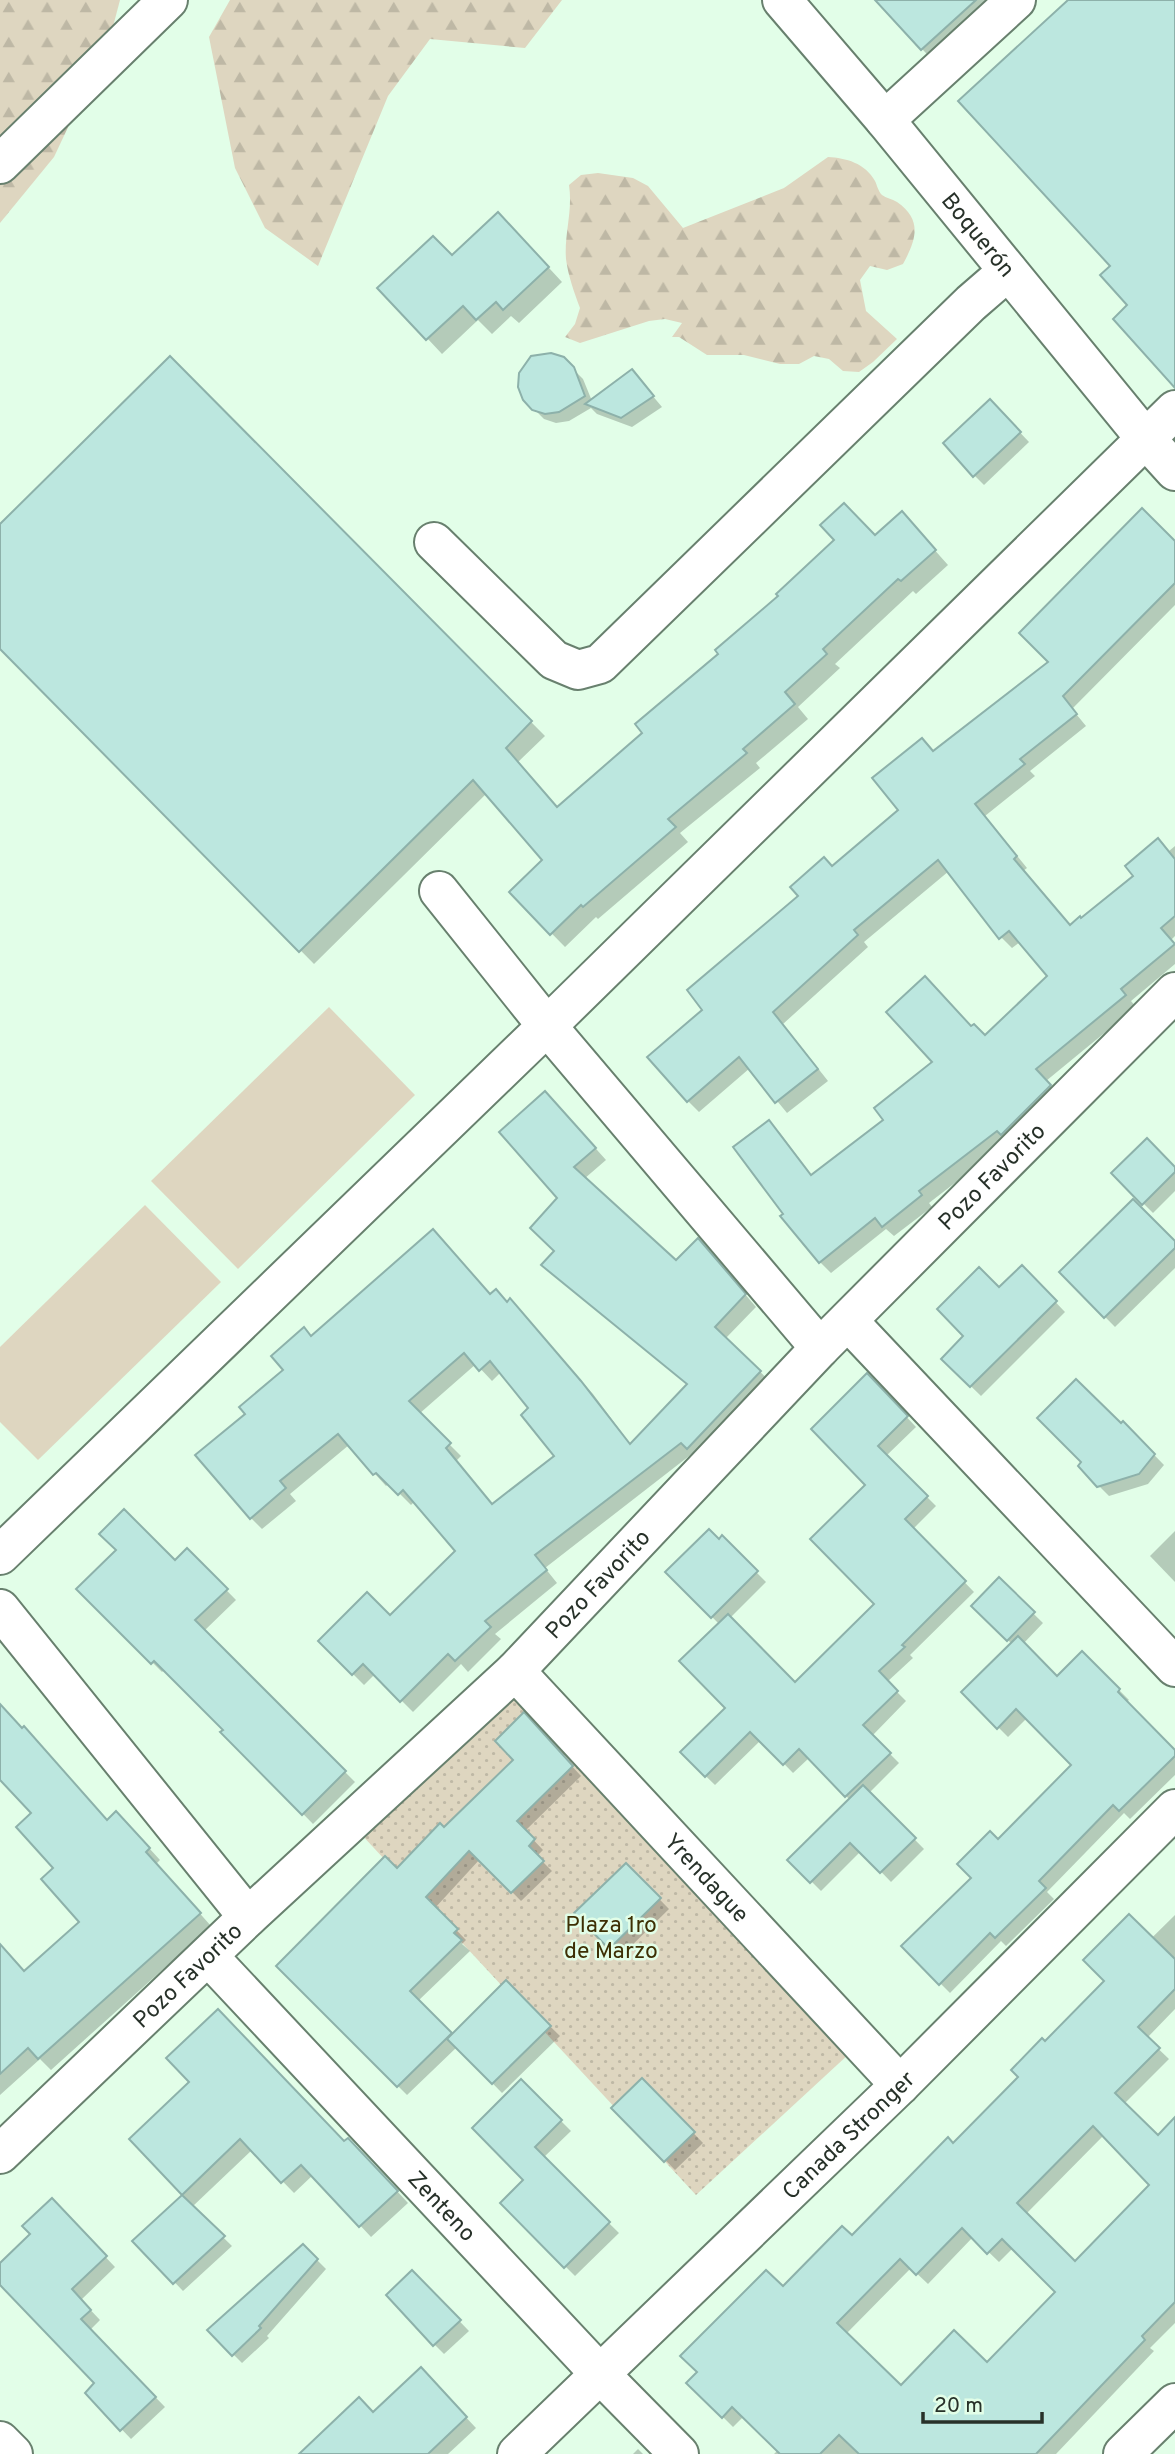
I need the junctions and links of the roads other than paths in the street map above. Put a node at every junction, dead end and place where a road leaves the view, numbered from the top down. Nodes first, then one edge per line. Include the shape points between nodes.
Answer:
1 (168, 0) edge
2 (782, 0) edge
3 (1016, 0) edge
4 (885, 120) junction
5 (0, 164) edge
6 (1008, 271) junction
7 (1175, 410) edge
8 (1145, 438) junction
9 (1175, 471) edge
10 (434, 542) dead end
11 (439, 891) dead end
12 (1175, 992) edge
13 (547, 1026) junction
14 (848, 1321) junction
15 (820, 1348) junction
16 (0, 1555) edge
17 (0, 1609) edge
18 (1175, 1667) edge
19 (515, 1671) junction
20 (1173, 1816) edge
21 (248, 1917) junction
22 (209, 1956) junction
23 (900, 2085) junction
24 (0, 2154) edge
25 (601, 2375) junction
26 (1175, 2403) edge
27 (0, 2441) edge
28 (13, 2454) edge
29 (517, 2454) edge
30 (679, 2454) edge
31 (1123, 2454) edge

1 - 5 street
2 - 4 street, Boquerón
3 - 4 street
4 - 6 street, Boquerón
6 - 8 street, Boquerón
6 - 10 street via 600,664 578,670 554,660
7 - 8 street
8 - 9 street, Boquerón
8 - 13 street
11 - 13 street
12 - 14 street, Pozo Favorito
13 - 15 street
13 - 16 street
14 - 15 street, Pozo Favorito
14 - 18 street
15 - 19 street, Pozo Favorito
17 - 21 street
19 - 21 street, Pozo Favorito
19 - 23 street, Yrendague
20 - 23 street, Canada Stronger
21 - 22 street, Pozo Favorito
22 - 24 street, Pozo Favorito
22 - 25 street, Zenteno
23 - 25 street, Canada Stronger
25 - 29 street, Canada Stronger
25 - 30 street, Zenteno
26 - 31 street
27 - 28 street

